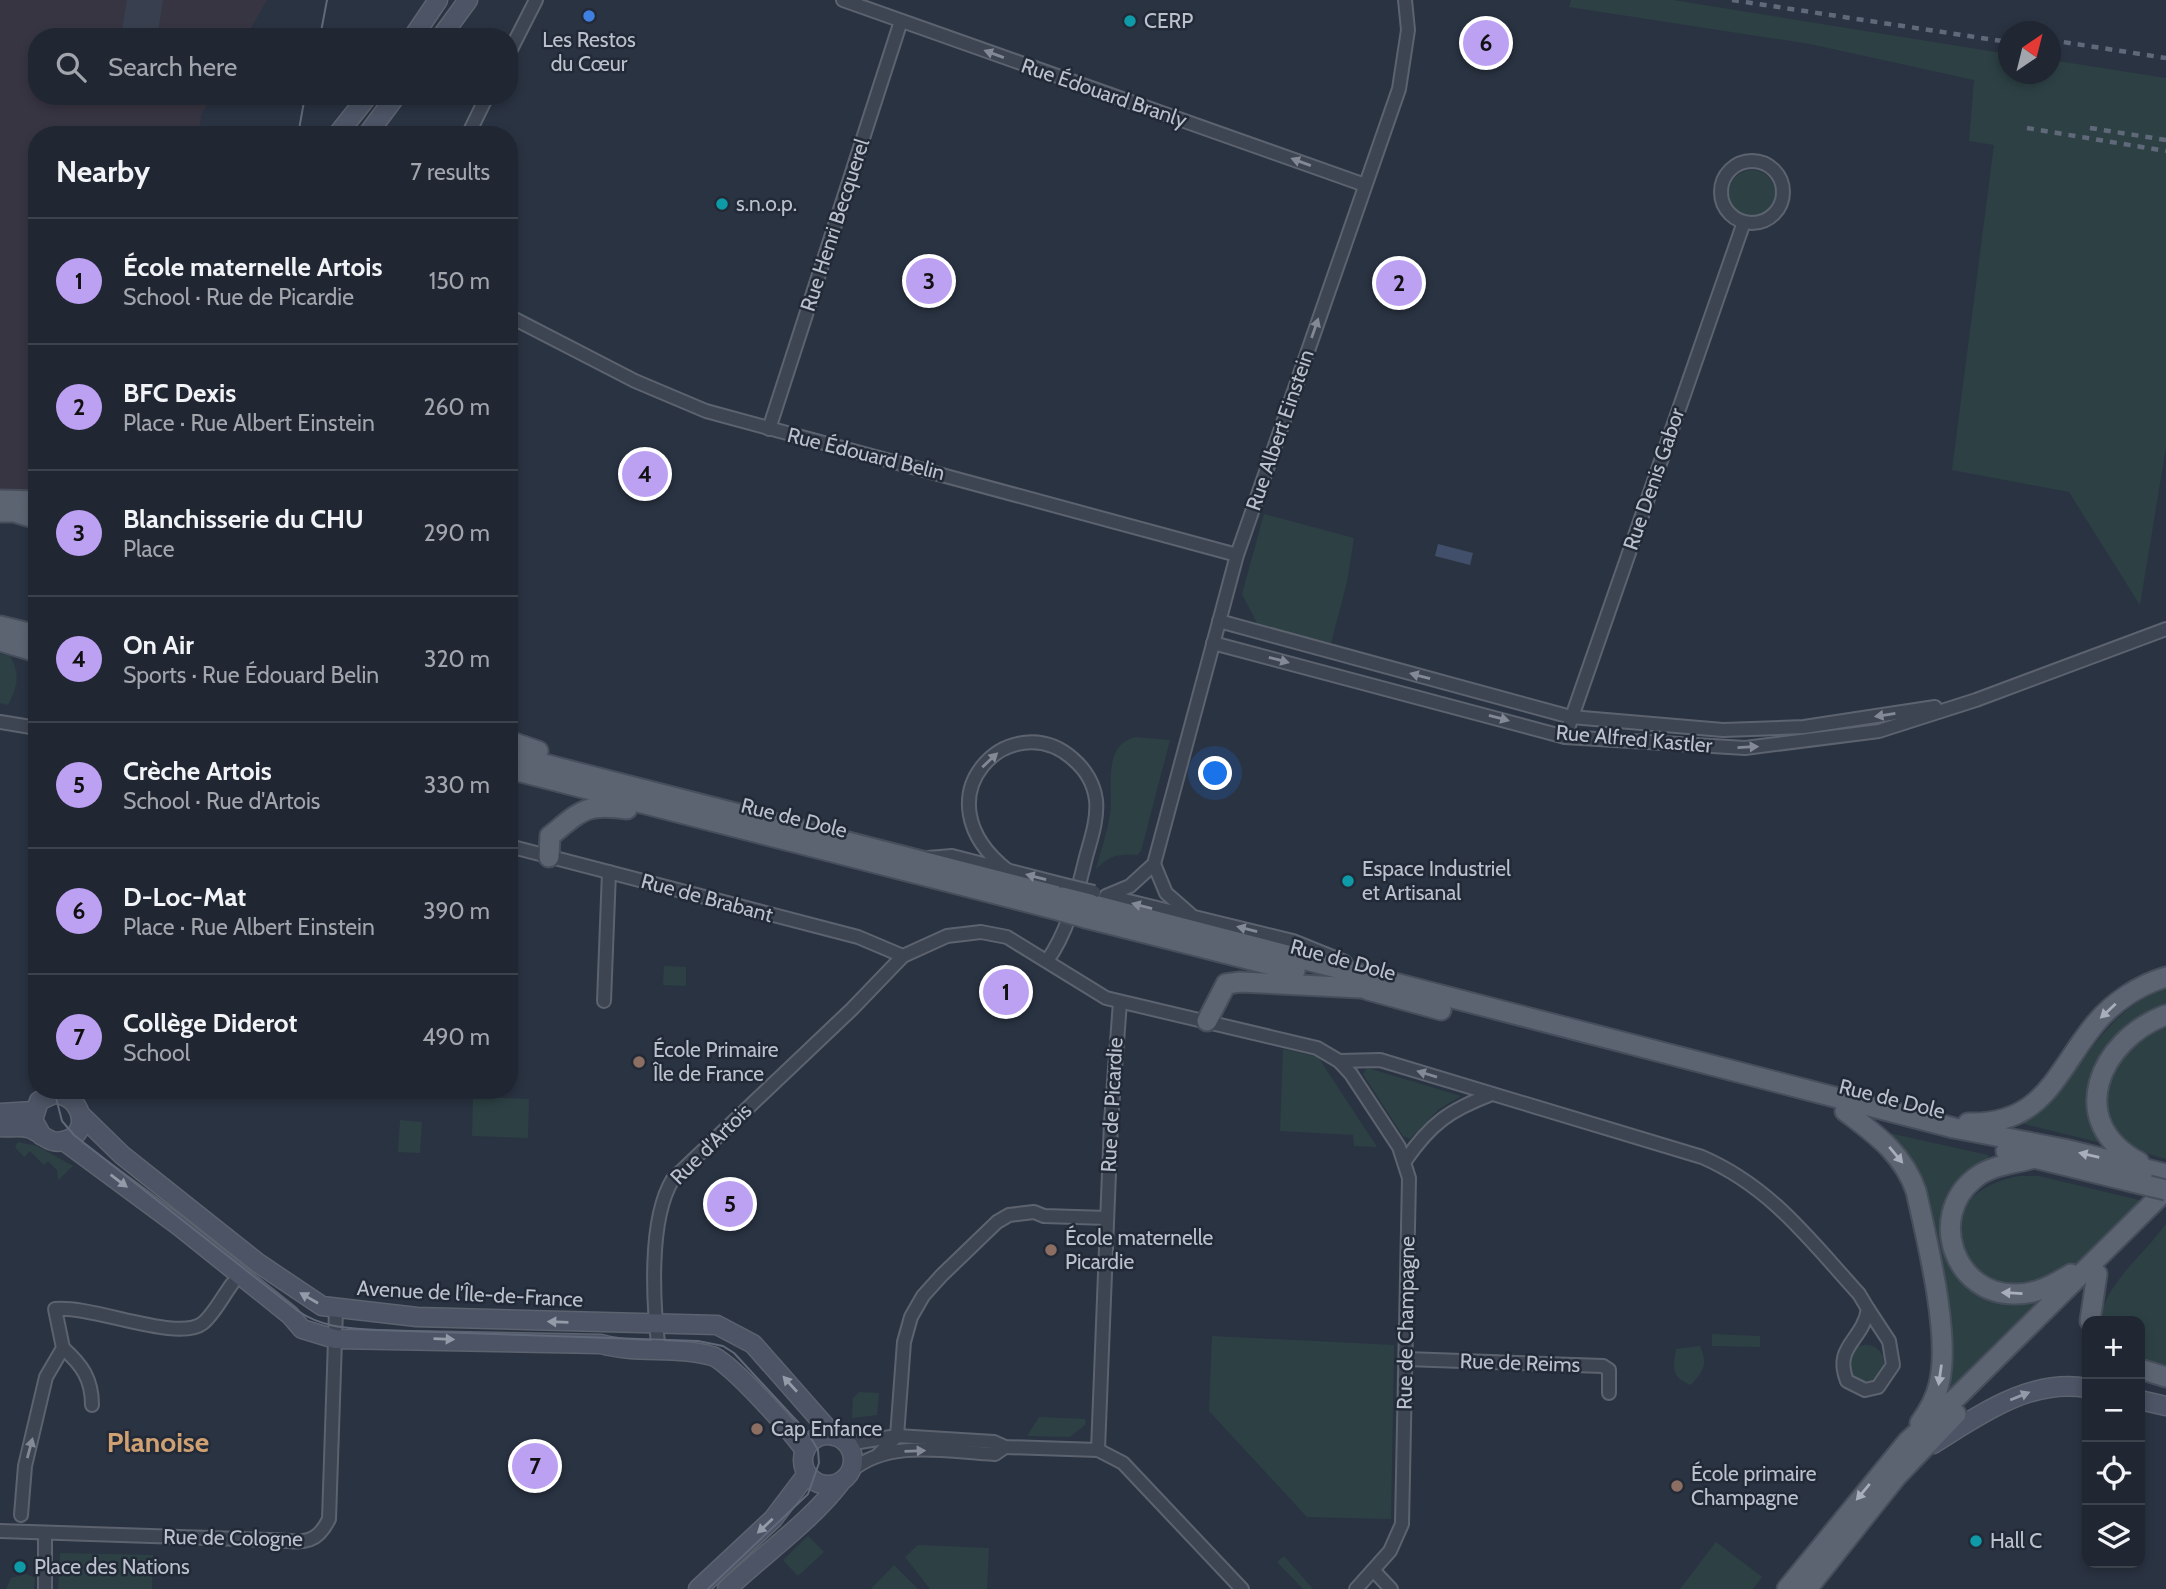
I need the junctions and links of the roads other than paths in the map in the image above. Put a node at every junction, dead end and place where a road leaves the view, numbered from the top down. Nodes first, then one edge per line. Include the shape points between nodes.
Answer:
1 (438, 0) edge
2 (468, 0) edge
3 (843, 0) edge
4 (1405, 0) edge
5 (532, 3) edge
6 (901, 20) junction
7 (418, 28) edge
8 (447, 28) edge
9 (518, 33) edge
10 (361, 105) edge
11 (389, 105) edge
12 (483, 105) edge
13 (344, 126) edge
14 (374, 126) edge
15 (472, 126) edge
16 (1365, 185) junction
17 (1744, 222) junction
18 (518, 320) edge
19 (769, 429) junction
20 (0, 500) edge
21 (28, 501) edge
22 (0, 512) edge
23 (28, 516) edge
24 (1237, 555) junction
25 (0, 615) edge
26 (1219, 621) junction
27 (0, 626) edge
28 (2166, 629) edge
29 (28, 632) edge
30 (28, 633) edge
31 (0, 641) edge
32 (1213, 643) junction
33 (28, 649) edge
34 (1976, 700) junction
35 (1571, 717) junction
36 (0, 722) edge
37 (28, 727) edge
38 (1565, 737) junction
39 (518, 744) edge
40 (518, 757) edge
41 (518, 771) edge
42 (631, 786) junction
43 (710, 820) junction
44 (518, 848) edge
45 (549, 857) junction
46 (917, 859) junction
47 (1154, 864) junction
48 (1007, 870) junction
49 (609, 872) junction
50 (1062, 897) junction
51 (1094, 902) junction
52 (1190, 914) junction
53 (902, 956) junction
54 (1048, 961) junction
55 (2166, 976) edge
56 (1403, 986) junction
57 (1361, 988) junction
58 (604, 1001) dead end
59 (1119, 1002) junction
60 (2166, 1015) edge
61 (1207, 1021) junction
62 (1339, 1061) junction
63 (1492, 1094) junction
64 (38, 1101) edge
65 (76, 1101) edge
66 (1845, 1111) junction
67 (1898, 1111) junction
68 (0, 1113) edge
69 (2003, 1120) junction
70 (0, 1127) edge
71 (42, 1136) junction
72 (64, 1141) junction
73 (2035, 1151) junction
74 (1405, 1161) junction
75 (2161, 1181) edge
76 (2166, 1206) edge
77 (1107, 1218) junction
78 (2097, 1267) junction
79 (232, 1284) dead end
80 (1868, 1309) junction
81 (336, 1310) junction
82 (2091, 1316) edge
83 (655, 1321) junction
84 (335, 1339) junction
85 (64, 1348) junction
86 (659, 1351) junction
87 (1406, 1359) junction
88 (2145, 1370) edge
89 (2166, 1377) edge
90 (2082, 1388) edge
91 (1609, 1394) dead end
92 (2145, 1401) edge
93 (92, 1405) dead end
94 (2166, 1406) edge
95 (897, 1436) junction
96 (841, 1440) junction
97 (1005, 1447) junction
98 (1913, 1447) junction
99 (1098, 1450) junction
100 (805, 1451) junction
101 (878, 1455) junction
102 (807, 1474) junction
103 (846, 1477) junction
104 (21, 1515) dead end
105 (0, 1531) edge
106 (45, 1533) junction
107 (1374, 1571) junction
108 (44, 1589) edge
109 (698, 1589) edge
110 (727, 1589) edge
111 (1242, 1589) edge
112 (1356, 1589) edge
113 (1391, 1589) edge
114 (1787, 1589) edge
115 (1807, 1589) edge

1 - 7 street
2 - 8 street
3 - 6 street, Rue Édouard Branly
4 - 16 street, Rue Albert Einstein via 1408,30 1399,89
5 - 9 street
16 -> 6 street, Rue Édouard Branly
6 - 19 street, Rue Henri Becquerel
10 - 13 street
11 - 14 street
12 - 15 street
24 -> 16 street, Rue Albert Einstein
17 - 17 street via 1765,220 1783,195 1778,174 1760,162 1739,163 1730,169 1721,187 1729,213
17 - 35 street, Rue Denis Gabor
18 - 19 street, Rue Édouard Belin via 675,399
19 - 24 street, Rue Édouard Belin
20 - 21 main road
22 - 23 main road
24 - 26 street, Rue Albert Einstein
25 - 29 main road
26 - 32 street, Rue Albert Einstein
35 -> 26 street, Rue Alfred Kastler
27 - 30 main road
28 - 34 street, Rue Alfred Kastler
31 - 33 main road
32 -> 38 street, Rue Alfred Kastler
32 - 47 street, Rue Albert Einstein
34 -> 35 street, Rue Alfred Kastler via 1804,727 1723,730
38 -> 34 street, Rue Alfred Kastler via 1745,748 1852,737
35 - 38 street, Rue Denis Gabor
36 - 37 street
39 - 42 main road
40 - 42 main road, Rue de Dole
41 - 43 main road, Rue de Dole
42 - 46 main road, Rue de Dole
43 - 45 main road via 608,806 584,810 550,836
43 - 50 main road, Rue de Dole
44 - 45 street, Rue de Brabant
45 - 49 street, Rue de Brabant
46 - 48 street, Rue de Dole via 952,856
46 - 50 main road, Rue de Dole
47 - 51 street via 1129,886
47 - 52 street via 1166,893
50 -> 48 street, Rue de Dole
48 -> 54 street, Rue de Dole via 979,844 972,829 968,814 971,786 995,754 1017,744 1034,742 1066,752 1080,764 1094,788 1094,824 1067,927
49 - 53 street, Rue de Brabant via 858,937
49 - 58 street
50 - 51 main road, Rue de Dole, bridge
50 - 51 street, Rue de Dole, bridge
52 -> 51 street, Rue de Dole
51 - 56 main road, Rue de Dole
51 - 57 main road, Rue de Dole
56 -> 52 street, Rue de Dole via 1293,941
53 - 54 street via 947,936 981,932 1019,941
53 - 83 street, Rue d'Artois via 673,1179 659,1211
54 - 59 street via 1086,988
55 -> 69 main road via 2129,994 2104,1014 2049,1091
56 - 67 main road, Rue de Dole
57 - 61 main road via 1226,984
57 - 66 main road, Rue de Dole
59 - 61 street
59 - 77 street, Rue de Picardie
60 - 75 main road via 2114,1052 2101,1074 2096,1096 2109,1137
61 - 62 street via 1305,1043
63 -> 62 street via 1380,1060
62 - 74 street, Rue de Champagne
63 - 74 street via 1446,1114
63 - 80 street via 1702,1157 1734,1172 1782,1210
64 - 68 street
64 - 71 street via 36,1129
65 - 72 street via 78,1130
81 -> 65 street, Avenue de l’Île-de-France via 301,1294 258,1263 122,1155
66 - 73 main road, Rue de Dole
66 -> 98 main road via 1902,1160 1919,1205 1942,1356 1936,1395
67 - 69 main road via 1967,1123
67 - 73 main road, Rue de Dole
69 - 73 street, Rue de Dole
70 - 71 street via 29,1128
71 - 72 street
72 -> 84 street, Avenue de l’Île-de-France via 179,1226 302,1329
73 - 75 main road, Rue de Dole
78 -> 73 main road via 2045,1289 2013,1294 1983,1286 1959,1263 1949,1233 1960,1194 1984,1172
74 - 87 street, Rue de Champagne via 1409,1178
75 - 78 main road
76 - 78 main road
77 - 95 street via 1034,1212 1009,1215 942,1275 915,1308 904,1342
77 - 99 street, Rue de Picardie
78 - 82 main road
78 - 98 main road
79 - 85 street via 203,1323 190,1329 153,1327 86,1309 55,1309
80 - 80 street via 1864,1328 1844,1352 1841,1366 1847,1381 1865,1390 1878,1387 1893,1365 1889,1341
83 -> 81 street, Avenue de l’Île-de-France via 417,1317
81 - 84 street, Rue de Cologne
83 - 86 street, Rue d'Artois
96 -> 83 street, Avenue de l’Île-de-France via 746,1338 717,1325
84 -> 86 street, Avenue de l’Île-de-France via 588,1344
84 - 106 street, Rue de Cologne via 329,1519 317,1538
85 - 93 street via 85,1370
104 -> 85 street via 24,1466 46,1377
86 - 100 street, Avenue de l’Île-de-France via 716,1357
87 - 91 street, Rue de Reims via 1603,1366 1609,1370
87 - 107 street, Rue de Champagne via 1402,1524 1390,1551
88 - 89 main road
98 -> 90 street via 2022,1395 2059,1386
92 - 94 street
95 - 96 street
95 - 97 street via 994,1442
95 - 101 street
96 - 100 street via 819,1437
96 - 103 street via 853,1455
97 - 99 street
101 -> 97 street via 915,1450 995,1454
98 -> 114 main road
98 - 115 main road
99 - 111 street via 1123,1463
100 - 102 street
101 - 103 street
102 - 103 street via 822,1485
102 -> 109 street via 773,1519
103 - 110 street via 813,1516
105 - 106 street, Rue de Cologne
106 - 108 street
107 - 112 street, Rue de Champagne
107 - 113 street

